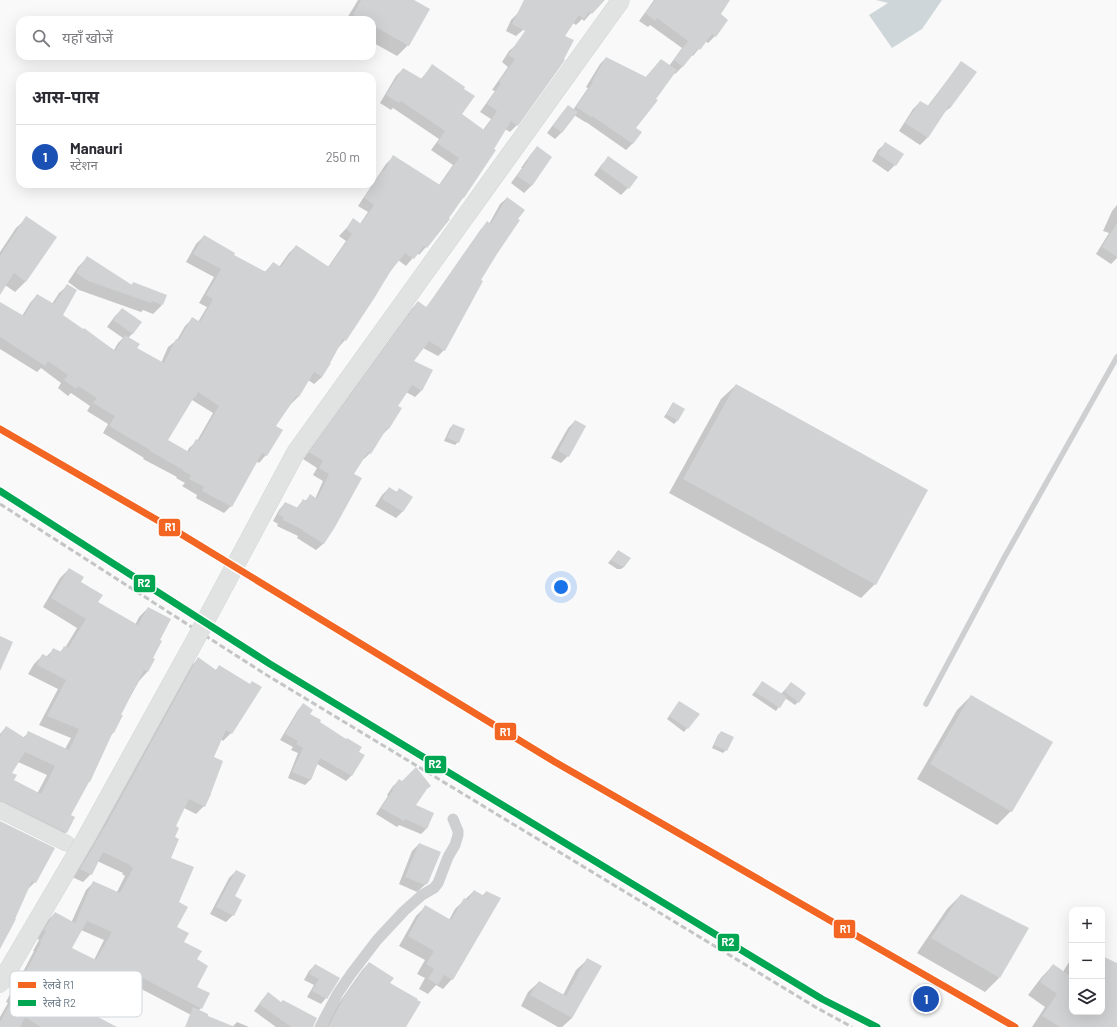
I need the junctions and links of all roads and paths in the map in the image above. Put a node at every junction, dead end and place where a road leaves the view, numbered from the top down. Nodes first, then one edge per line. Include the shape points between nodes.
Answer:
1 (621, 0) edge
2 (1117, 357) edge
3 (926, 704) dead end
4 (0, 810) edge
5 (453, 819) dead end
6 (66, 843) dead end
7 (0, 984) edge
8 (320, 1027) edge

1 - 7 main road, bridge via 296,452 87,836
2 - 3 lane
4 - 6 street
5 - 8 street via 458,835 438,883 404,911 377,940 338,993

